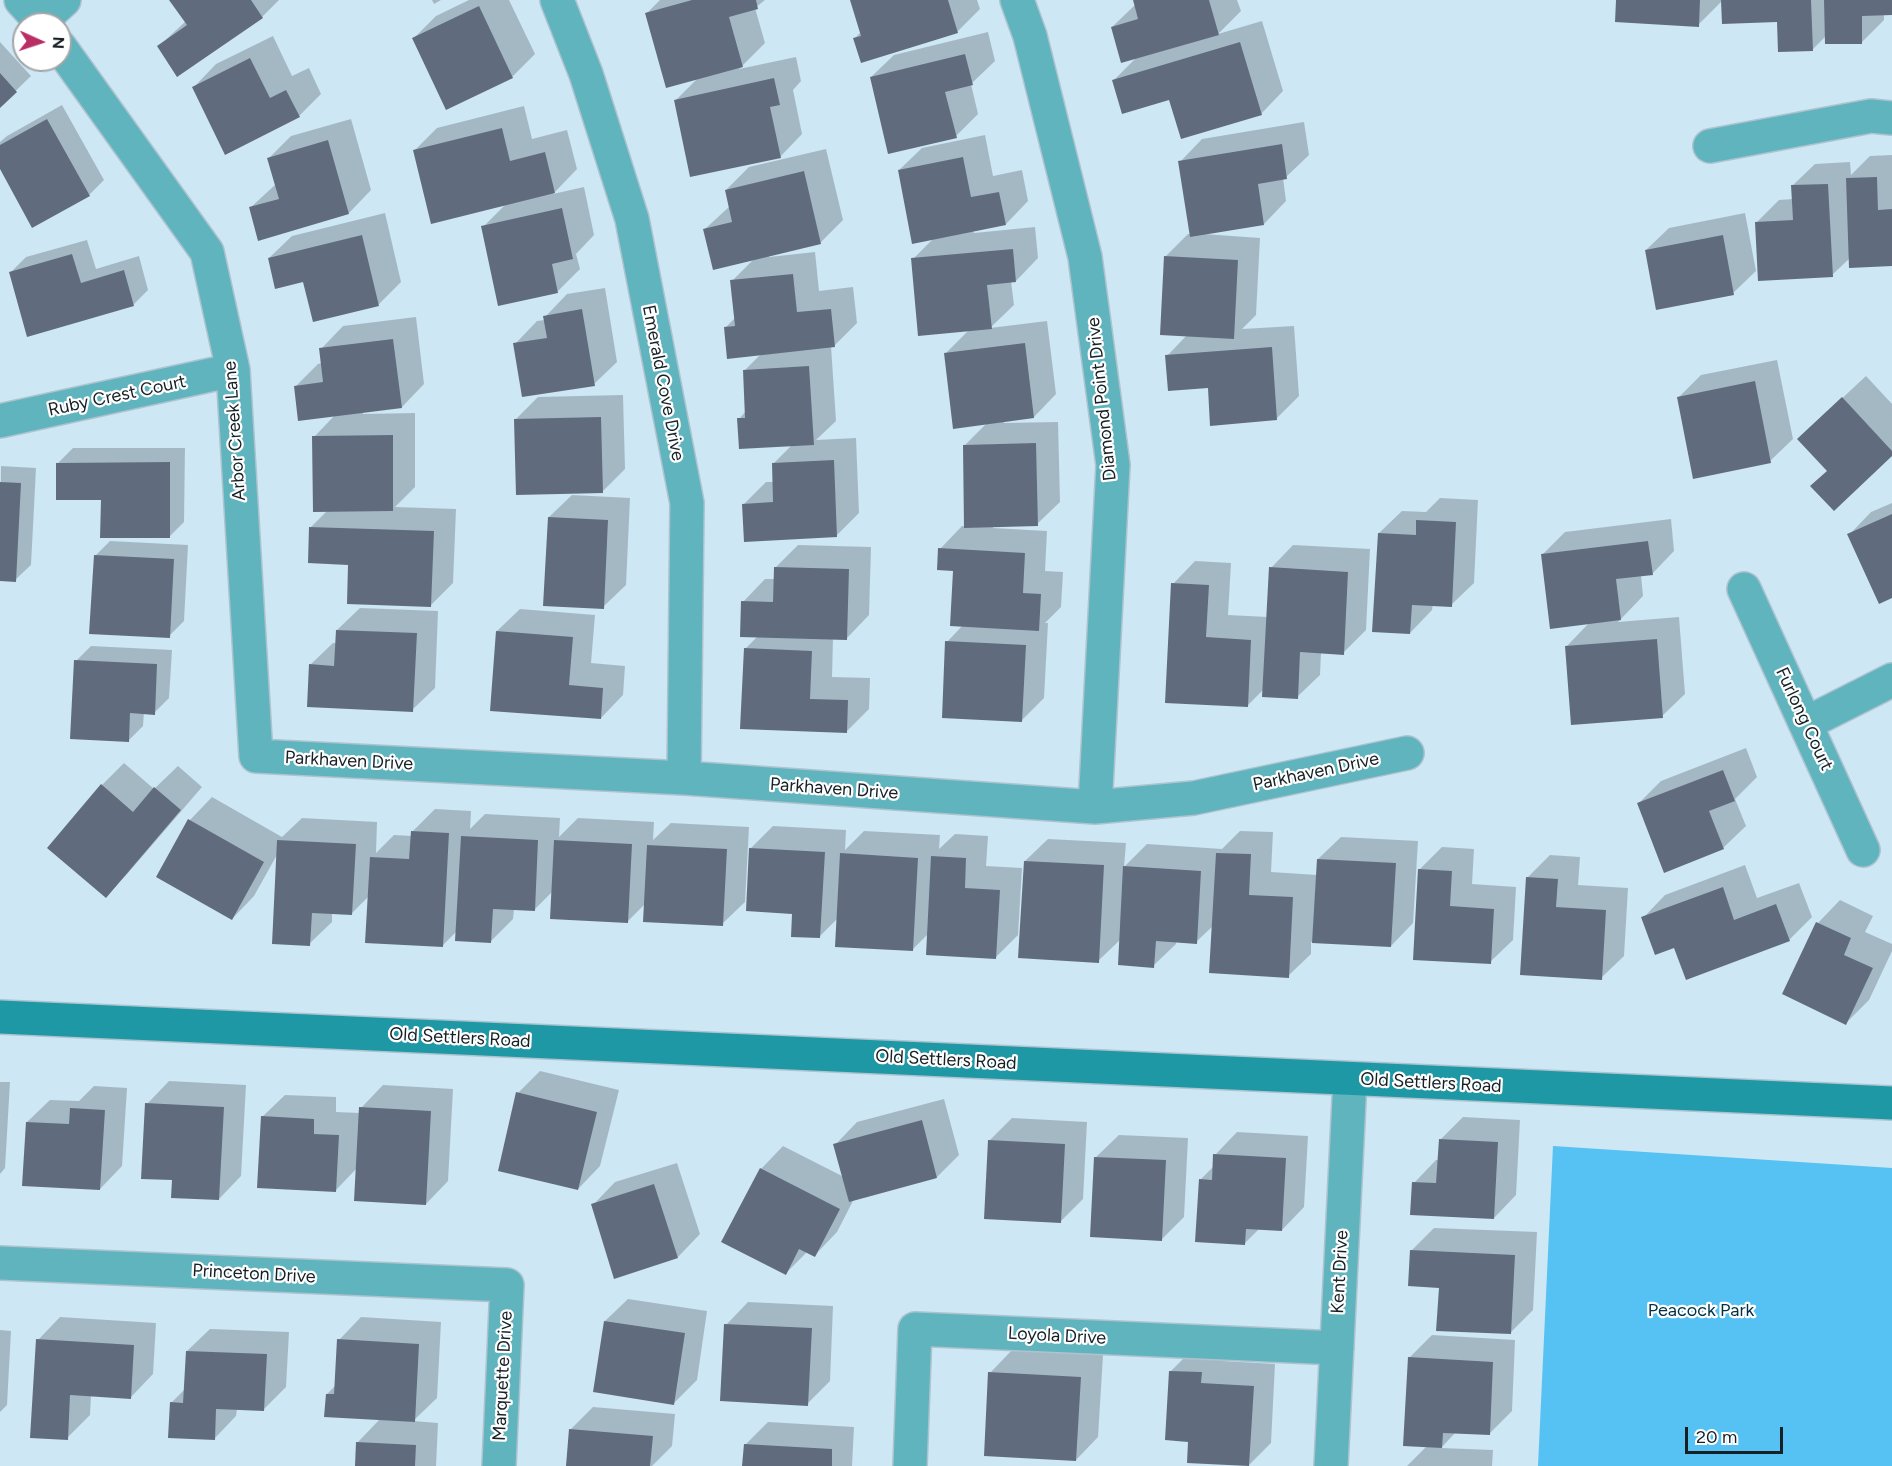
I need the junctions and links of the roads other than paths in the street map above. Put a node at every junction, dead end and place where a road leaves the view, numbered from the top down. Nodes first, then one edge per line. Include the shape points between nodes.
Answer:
1 (557, 0) edge
2 (1017, 0) edge
3 (72, 64) edge
4 (1892, 118) edge
5 (1710, 146) dead end
6 (233, 370) junction
7 (0, 421) edge
8 (1744, 589) dead end
9 (1892, 680) edge
10 (1807, 723) junction
11 (1407, 753) dead end
12 (256, 756) joint
13 (684, 778) junction
14 (1095, 807) junction
15 (1863, 850) dead end
16 (0, 1017) edge
17 (1350, 1079) junction
18 (1892, 1102) edge
19 (0, 1263) edge
20 (507, 1285) joint
21 (1336, 1348) junction
22 (499, 1466) edge
23 (910, 1466) edge
24 (1331, 1466) edge

1 - 13 street, Emerald Cove Drive via 586,74 632,219 687,503
2 - 14 street, Diamond Point Drive via 1030,36 1084,257 1113,465
3 - 6 street, Arbor Creek Lane via 207,252
4 - 5 street via 1871,116
6 - 7 street, Ruby Crest Court
6 - 12 street, Arbor Creek Lane
8 - 10 street, Furlong Court
9 - 10 street
10 - 15 street, Furlong Court
11 - 14 street, Parkhaven Drive via 1194,798
12 - 13 street, Parkhaven Drive
13 - 14 street, Parkhaven Drive
16 - 17 main road, Old Settlers Road
17 - 18 main road, Old Settlers Road
17 - 21 street, Kent Drive
19 - 20 street, Princeton Drive
20 - 22 street, Marquette Drive
21 - 23 street, Loyola Drive via 915,1329
21 - 24 street, Kent Drive

